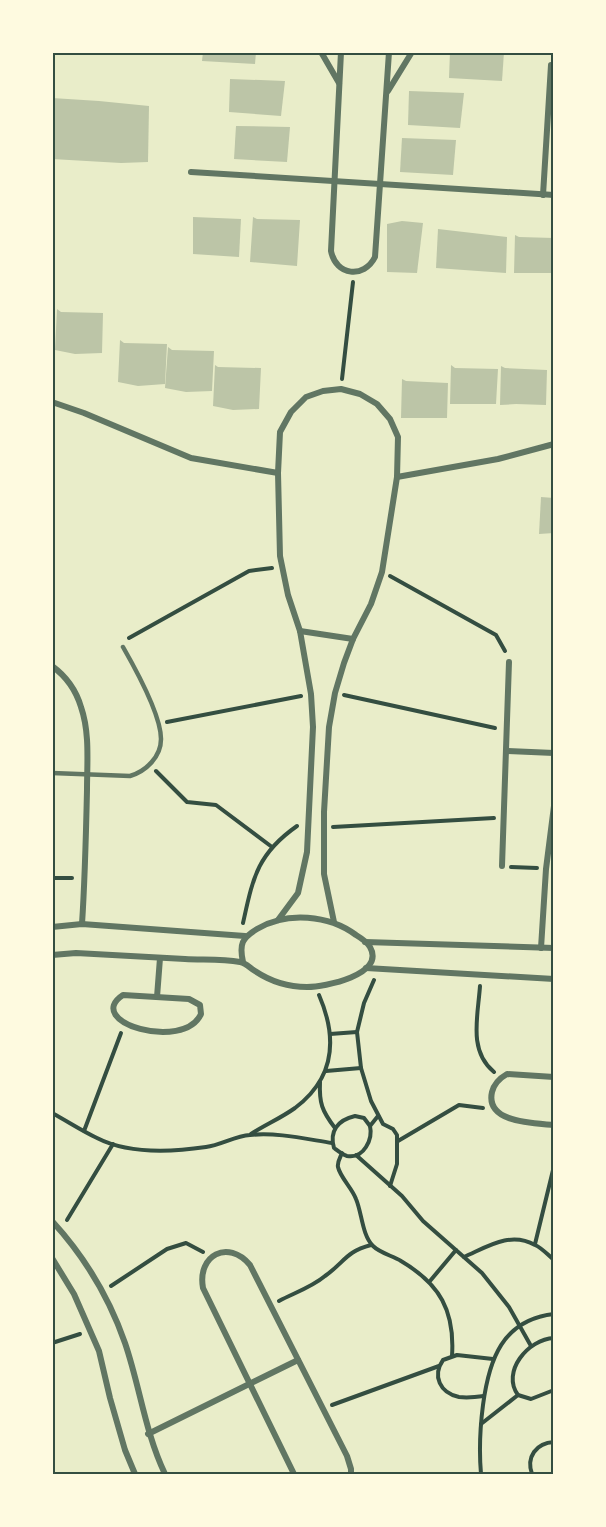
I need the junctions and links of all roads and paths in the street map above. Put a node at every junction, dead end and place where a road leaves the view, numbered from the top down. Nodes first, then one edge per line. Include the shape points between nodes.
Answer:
1 (321, 52) edge
2 (341, 52) edge
3 (389, 52) edge
4 (412, 52) edge
5 (550, 65) dead end
6 (340, 83) junction
7 (386, 94) junction
8 (191, 172) dead end
9 (335, 182) junction
10 (380, 185) junction
11 (543, 195) junction
12 (554, 195) edge
13 (354, 273) junction
14 (341, 389) junction
15 (52, 402) edge
16 (554, 444) edge
17 (278, 473) junction
18 (397, 477) junction
19 (282, 567) junction
20 (382, 572) junction
21 (300, 631) junction
22 (353, 639) junction
23 (123, 647) joint
24 (509, 662) joint
25 (52, 666) edge
26 (334, 693) junction
27 (311, 694) junction
28 (158, 724) junction
29 (507, 730) junction
30 (506, 751) junction
31 (554, 753) edge
32 (150, 764) junction
33 (52, 773) edge
34 (87, 774) junction
35 (554, 806) edge
36 (308, 818) junction
37 (503, 818) junction
38 (324, 828) junction
39 (272, 847) junction
40 (502, 866) joint
41 (546, 869) junction
42 (52, 878) edge
43 (85, 879) junction
44 (278, 920) junction
45 (334, 922) junction
46 (82, 924) junction
47 (52, 927) edge
48 (243, 936) junction
49 (365, 942) junction
50 (541, 948) junction
51 (554, 948) edge
52 (52, 955) edge
53 (160, 958) junction
54 (243, 962) junction
55 (366, 968) junction
56 (381, 969) junction
57 (481, 976) junction
58 (554, 979) edge
59 (298, 986) junction
60 (157, 997) junction
61 (125, 1024) junction
62 (357, 1032) junction
63 (330, 1034) junction
64 (361, 1068) junction
65 (326, 1071) junction
66 (503, 1076) junction
67 (554, 1077) edge
68 (320, 1082) junction
69 (496, 1110) junction
70 (52, 1113) edge
71 (378, 1116) junction
72 (554, 1125) edge
73 (370, 1126) junction
74 (335, 1128) junction
75 (84, 1131) junction
76 (250, 1135) junction
77 (398, 1141) junction
78 (332, 1143) junction
79 (113, 1144) junction
80 (342, 1154) junction
81 (356, 1155) junction
82 (554, 1166) edge
83 (390, 1186) junction
84 (52, 1221) edge
85 (61, 1231) junction
86 (535, 1244) junction
87 (372, 1245) junction
88 (456, 1250) junction
89 (211, 1257) junction
90 (464, 1257) junction
91 (52, 1258) edge
92 (554, 1260) edge
93 (430, 1281) junction
94 (104, 1292) junction
95 (270, 1305) junction
96 (554, 1314) edge
97 (521, 1325) junction
98 (91, 1330) junction
99 (554, 1338) edge
100 (52, 1343) edge
101 (531, 1346) junction
102 (452, 1356) junction
103 (493, 1359) junction
104 (298, 1360) junction
105 (439, 1366) junction
106 (250, 1383) junction
107 (554, 1390) edge
108 (518, 1395) junction
109 (484, 1396) junction
110 (323, 1408) junction
111 (481, 1424) junction
112 (148, 1434) junction
113 (554, 1442) edge
114 (135, 1474) edge
115 (165, 1474) edge
116 (294, 1474) edge
117 (351, 1474) edge
118 (481, 1474) edge
119 (532, 1474) edge

1 - 6 street
2 - 6 street
3 - 7 street
4 - 7 street
5 - 11 street
6 - 9 street
7 - 10 street
8 - 9 street
9 - 10 street
9 - 13 street via 333,258 341,269
10 - 11 street
10 - 13 street via 375,257 367,268
11 - 12 street
13 - 14 path
14 - 17 street via 306,397 291,412 280,432
14 - 18 street via 377,404 390,419 398,438
15 - 17 street via 191,458
16 - 18 street
17 - 19 street
18 - 20 street
19 - 21 street
19 - 23 path via 249,571 124,641
20 - 22 street
20 - 24 path via 496,635
21 - 22 street
21 - 27 street
22 - 26 street
23 - 28 lane
24 - 29 street
25 - 34 street via 74,689 82,709 87,734
26 - 29 path
26 - 38 street
27 - 28 path
27 - 36 street
28 - 32 lane via 161,739
29 - 30 street
30 - 31 street
30 - 37 street
32 - 34 lane via 130,776
32 - 39 path via 187,802 216,805
33 - 34 lane
34 - 43 street
35 - 41 street
36 - 39 path
36 - 44 street via 307,852 298,893
37 - 38 path
37 - 40 street
38 - 45 street via 324,874
39 - 48 path via 252,881
40 - 41 path
41 - 50 street
42 - 43 path
43 - 46 street
44 - 45 street via 297,917
44 - 48 street
45 - 49 street
46 - 47 street
46 - 48 street
48 - 54 street
49 - 50 street
49 - 55 street via 372,955
50 - 51 street
52 - 53 street
53 - 54 street
53 - 60 street
54 - 59 street via 271,980
55 - 56 street
55 - 59 street via 336,983
56 - 57 street
56 - 62 path via 364,1003
57 - 58 street
57 - 66 path via 478,1049 488,1066
59 - 63 path via 317,991
60 - 61 street via 119,997 114,1011
60 - 61 street via 194,1000 200,1005 200,1018 163,1032
61 - 75 path
62 - 63 path
62 - 64 path
63 - 65 path via 331,1057
64 - 65 path
64 - 71 path
65 - 68 path
66 - 67 street
66 - 69 street via 491,1094
68 - 74 path via 324,1114
68 - 76 path via 303,1101
69 - 72 street via 510,1119
69 - 77 path via 459,1105
70 - 75 path
71 - 73 path
71 - 77 path via 395,1131
73 - 74 path via 355,1116 345,1118
73 - 81 path via 370,1141
74 - 78 path
75 - 79 path
76 - 78 path
76 - 79 path via 184,1150 148,1150
77 - 83 path
78 - 80 path
79 - 85 path
80 - 81 path
80 - 87 path via 338,1168 356,1198
81 - 83 path
82 - 86 path
83 - 88 path
84 - 85 street
85 - 94 street
86 - 90 path via 504,1239
86 - 92 path
87 - 93 path
87 - 95 path via 349,1254 321,1280
88 - 90 path
88 - 93 path
89 - 94 path via 186,1243 167,1248
89 - 95 street via 232,1252 243,1257
89 - 106 street via 201,1277 203,1288
90 - 97 path via 496,1290
91 - 98 street
93 - 102 path via 449,1315
94 - 112 street via 125,1343
95 - 104 street
96 - 97 path
97 - 101 path
97 - 103 path via 504,1340
98 - 100 path
98 - 114 street
99 - 101 path
101 - 108 path via 514,1371 513,1386
102 - 103 path
102 - 105 path
103 - 109 path
104 - 106 street
104 - 110 street
105 - 109 path via 438,1379 444,1390 458,1396
105 - 110 path
106 - 112 street
106 - 116 street
107 - 108 path via 531,1399
108 - 111 path
109 - 111 path
110 - 117 street via 347,1456
111 - 118 path
112 - 115 street
113 - 119 path via 534,1451 529,1464

